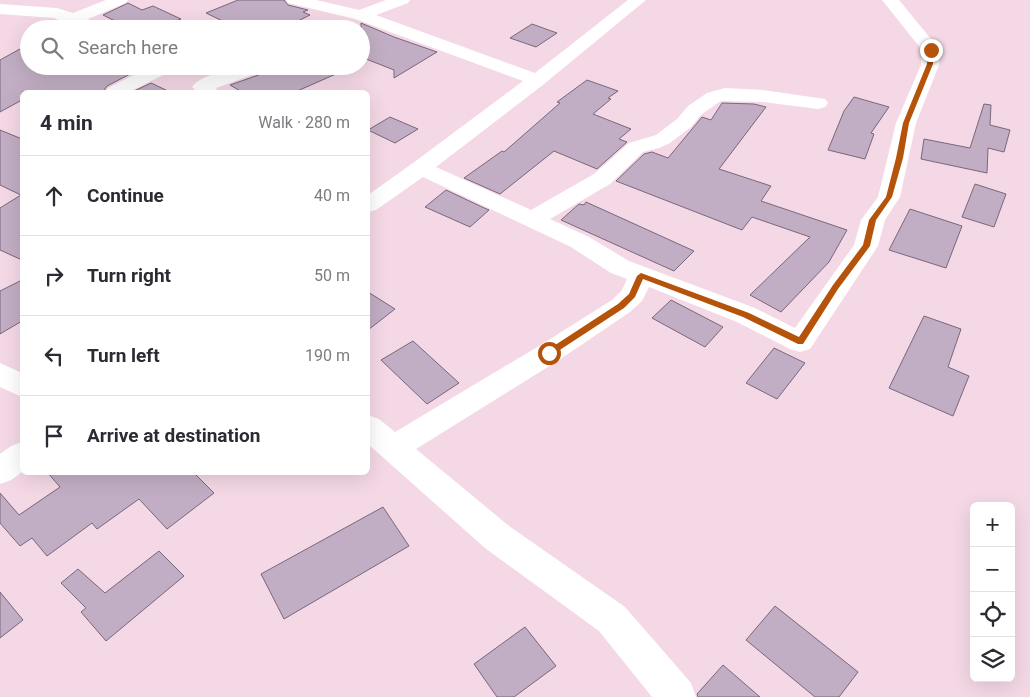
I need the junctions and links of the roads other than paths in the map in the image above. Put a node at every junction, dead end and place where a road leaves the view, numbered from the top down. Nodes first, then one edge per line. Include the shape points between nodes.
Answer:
1 (120, 0) edge
2 (294, 0) edge
3 (402, 0) edge
4 (638, 0) edge
5 (890, 0) edge
6 (8, 10) edge
7 (74, 19) joint
8 (356, 20) edge
9 (361, 20) edge
10 (370, 25) edge
11 (232, 75) edge
12 (186, 77) edge
13 (537, 80) junction
14 (124, 90) edge
15 (818, 103) dead end
16 (421, 168) junction
17 (370, 178) edge
18 (390, 188) junction
19 (370, 204) edge
20 (531, 220) junction
21 (641, 276) junction
22 (0, 374) edge
23 (20, 385) edge
24 (370, 429) edge
25 (393, 448) junction
26 (20, 456) edge
27 (0, 471) edge
28 (677, 697) edge

1 - 7 street
2 - 8 street
3 - 9 street
4 - 13 street
5 - 21 street via 931,50 930,64 906,123 889,197 872,220 866,246 800,342 746,315
6 - 7 street via 57,13
10 - 13 street
11 - 12 street via 220,79
12 - 14 street
13 - 16 street
15 - 20 street via 763,96 725,94 714,97 663,139 636,147 602,179
16 - 18 street
16 - 20 street
17 - 18 street
18 - 19 street
20 - 21 street via 580,242
21 - 25 street via 633,295 621,306
22 - 23 street
24 - 25 street
25 - 28 street via 497,536 612,618
26 - 27 street

